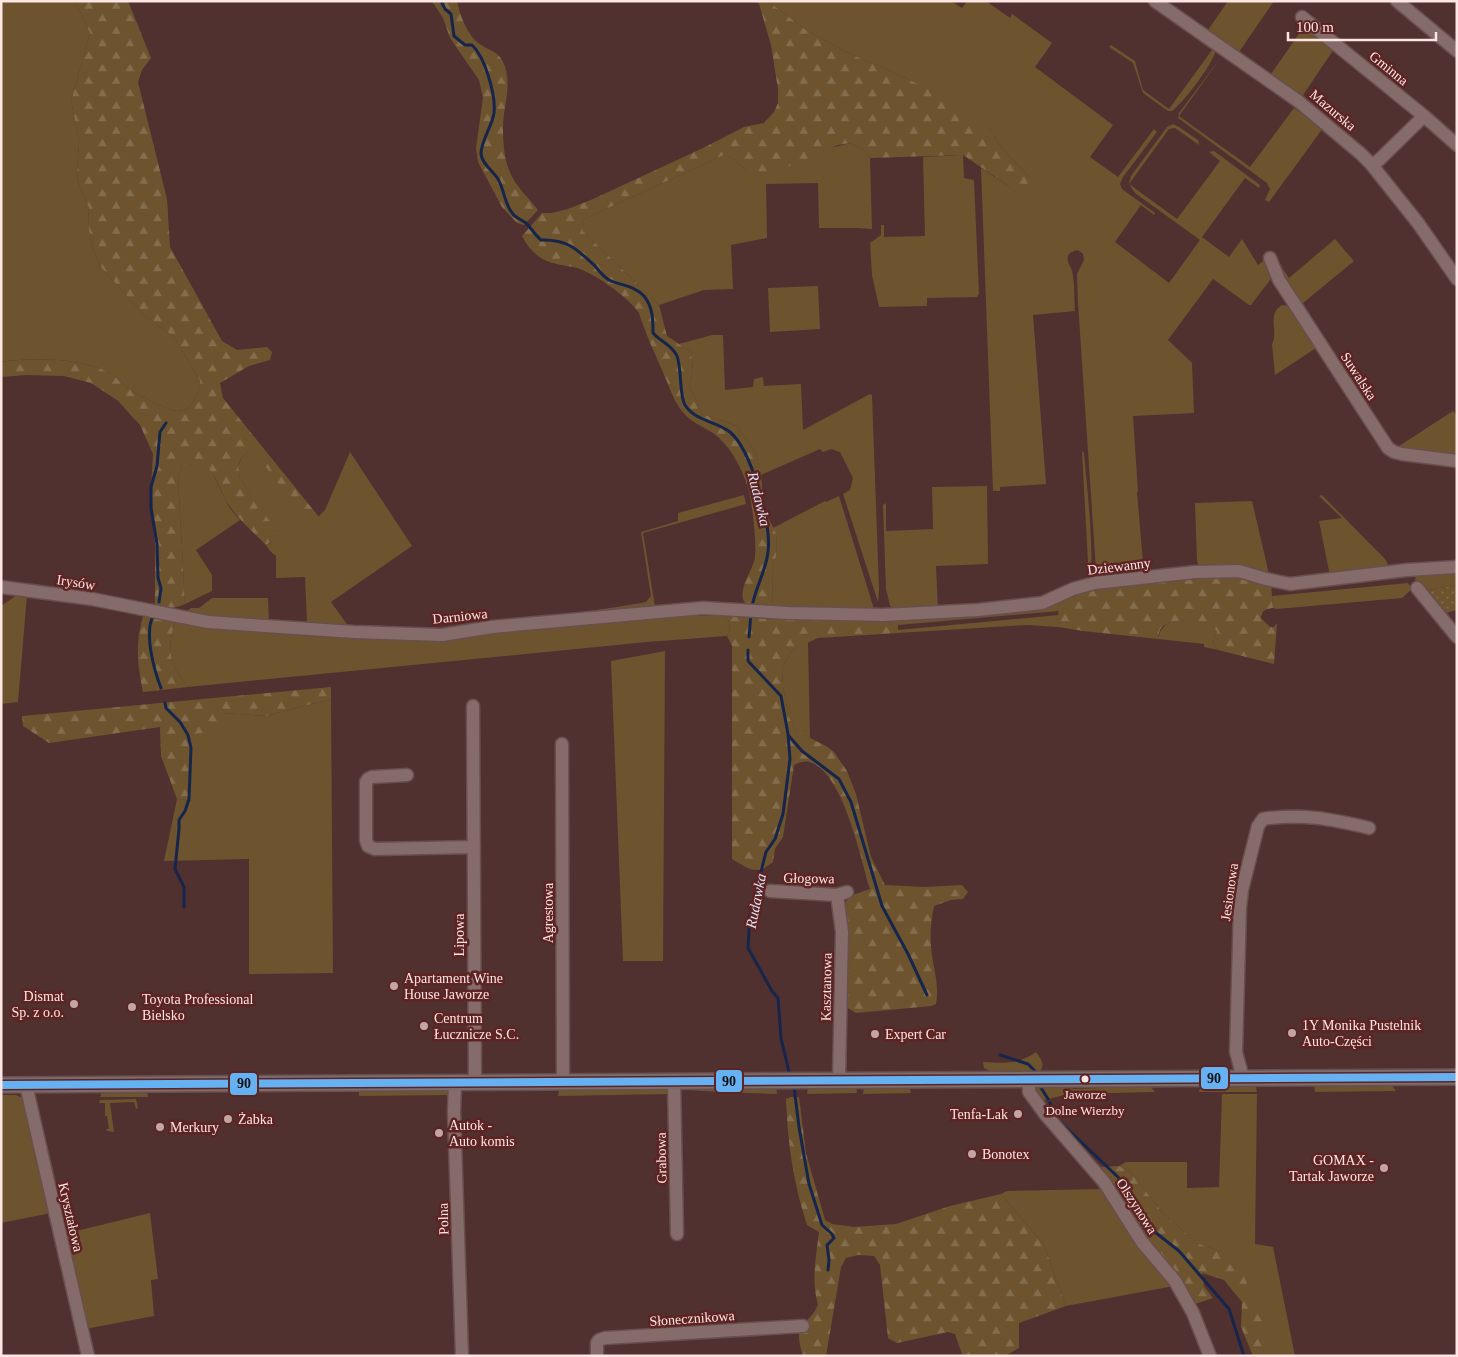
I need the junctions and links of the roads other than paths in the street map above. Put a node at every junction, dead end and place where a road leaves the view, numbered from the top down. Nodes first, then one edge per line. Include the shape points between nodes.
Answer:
1 (1155, 1) edge
2 (1397, 1) edge
3 (1302, 17) dead end
4 (1457, 51) edge
5 (1424, 116) junction
6 (1457, 145) edge
7 (1371, 164) junction
8 (1270, 258) dead end
9 (1457, 279) edge
10 (1457, 461) edge
11 (1457, 567) edge
12 (1, 587) edge
13 (1417, 588) dead end
14 (747, 610) joint
15 (176, 615) joint
16 (1457, 637) edge
17 (472, 706) dead end
18 (562, 744) dead end
19 (407, 775) dead end
20 (1369, 828) dead end
21 (474, 847) junction
22 (770, 892) dead end
23 (842, 893) joint
24 (1457, 1077) edge
25 (1244, 1078) junction
26 (1029, 1079) junction
27 (839, 1080) junction
28 (674, 1081) junction
29 (455, 1082) junction
30 (475, 1082) junction
31 (563, 1082) junction
32 (1, 1085) edge
33 (26, 1085) junction
34 (677, 1234) dead end
35 (803, 1326) dead end
36 (88, 1356) edge
37 (462, 1356) edge
38 (597, 1356) edge
39 (1210, 1356) edge

1 - 7 street, Mazurska via 1298,101
2 - 4 street
3 - 5 street, Gminna
5 - 6 street, Gminna
5 - 7 street
7 - 9 street, Mazurska
8 - 10 street, Suwalska via 1279,280 1388,448 1402,454
11 - 14 street, Dziewanny via 1290,584 1239,571 1195,572 1087,584 1042,603 930,614
12 - 15 street, Irysów
13 - 16 street
14 - 15 street, Darniowa via 658,611 442,635 208,622
17 - 21 street, Lipowa
18 - 31 street, Agrestowa
19 - 21 street via 372,777 366,782 368,846 375,849
20 - 25 street, Jesionowa via 1322,817 1281,816 1263,819 1258,826 1239,912 1236,1052
21 - 30 street, Lipowa
22 - 23 street, Głogowa
23 - 27 street, Kasztanowa
24 - 25 main road
25 - 26 main road
26 - 27 main road
26 - 39 street, Olszynowa via 1029,1092 1104,1182 1142,1242 1175,1281 1193,1312
27 - 28 main road
28 - 31 main road
28 - 34 street, Grabowa
29 - 30 main road
29 - 33 main road
29 - 37 street, Polna
30 - 31 main road
32 - 33 main road
33 - 36 street, Kryształowa
35 - 38 street, Słonecznikowa via 605,1338 597,1343

